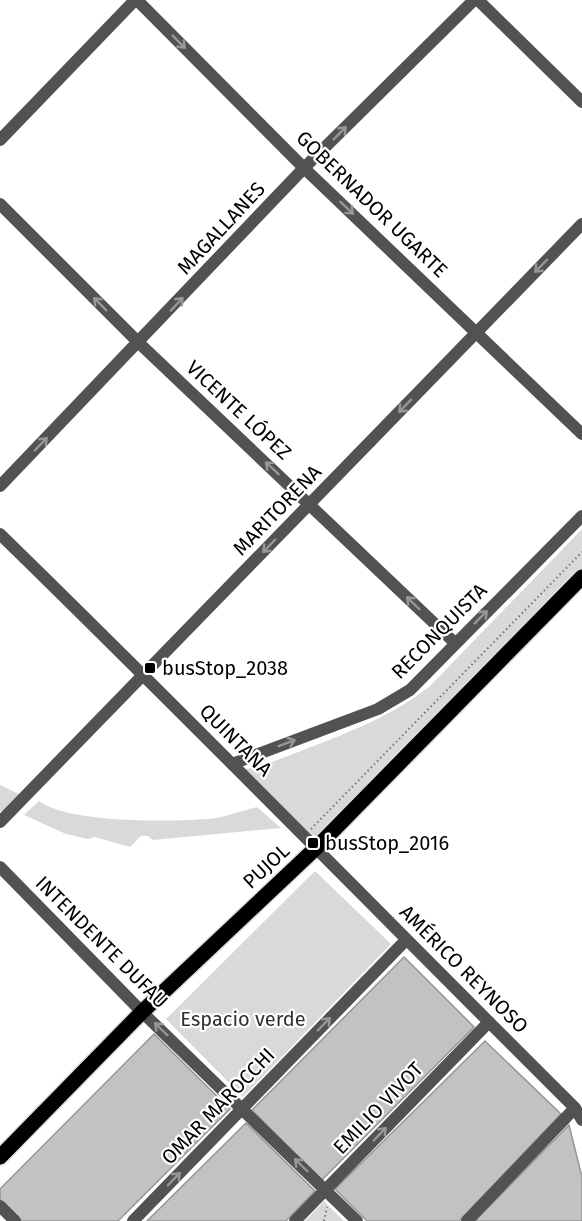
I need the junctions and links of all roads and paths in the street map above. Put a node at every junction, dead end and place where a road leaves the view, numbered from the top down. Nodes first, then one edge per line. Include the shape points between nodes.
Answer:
1 (136, 0) edge
2 (476, 0) edge
3 (582, 102) edge
4 (0, 140) edge
5 (304, 168) junction
6 (0, 204) edge
7 (582, 224) edge
8 (478, 332) junction
9 (139, 343) junction
10 (582, 434) edge
11 (0, 486) edge
12 (310, 504) junction
13 (582, 516) edge
14 (0, 534) edge
15 (582, 552) edge
16 (582, 577) edge
17 (454, 643) junction
18 (144, 674) junction
19 (232, 764) junction
20 (0, 822) edge
21 (305, 835) junction
22 (317, 847) junction
23 (0, 867) edge
24 (406, 940) junction
25 (142, 1012) junction
26 (489, 1022) junction
27 (242, 1108) junction
28 (575, 1108) junction
29 (582, 1120) edge
30 (0, 1157) edge
31 (326, 1190) junction
32 (327, 1204) dead end
33 (0, 1206) edge
34 (15, 1221) edge
35 (133, 1221) edge
36 (295, 1221) edge
37 (324, 1221) edge
38 (357, 1221) edge
39 (467, 1221) edge

1 - 4 street
1 -> 5 street, GOBERNADOR UGARTE
2 - 3 street
5 -> 2 street, MAGALLANES
5 -> 8 street, GOBERNADOR UGARTE
9 -> 5 street, MAGALLANES
9 -> 6 street, VICENTE LÓPEZ
7 -> 8 street, MARITORENA
8 - 10 street, GOBERNADOR UGARTE
8 -> 12 street, MARITORENA
11 -> 9 street, MAGALLANES
12 -> 9 street, VICENTE LÓPEZ
17 -> 12 street, VICENTE LÓPEZ
12 -> 18 street, MARITORENA
17 -> 13 street, RECONQUISTA
14 - 18 street, QUINTANA
15 - 21 path
16 - 22 main road, PUJOL
19 -> 17 street, RECONQUISTA via 378,709 410,690
18 - 19 street, QUINTANA
18 - 20 street, MARITORENA
19 - 21 street, QUINTANA
21 - 22 street, QUINTANA
22 - 24 street, AMÉRICO REYNOSO
22 - 25 main road, PUJOL
23 - 25 street, INTENDENTE DUFAU
24 - 26 street, AMÉRICO REYNOSO
27 -> 24 street, OMAR MAROCCHI
27 -> 25 street, INTENDENTE DUFAU
25 - 30 main road, PUJOL
26 - 28 street, AMÉRICO REYNOSO
31 -> 26 street, EMILIO VIVOT
31 -> 27 street, INTENDENTE DUFAU
35 -> 27 street, OMAR MAROCCHI
28 - 29 street, AMÉRICO REYNOSO
28 - 39 street
31 - 36 street, EMILIO VIVOT
31 - 38 street, INTENDENTE DUFAU
32 - 37 path
33 - 34 street

